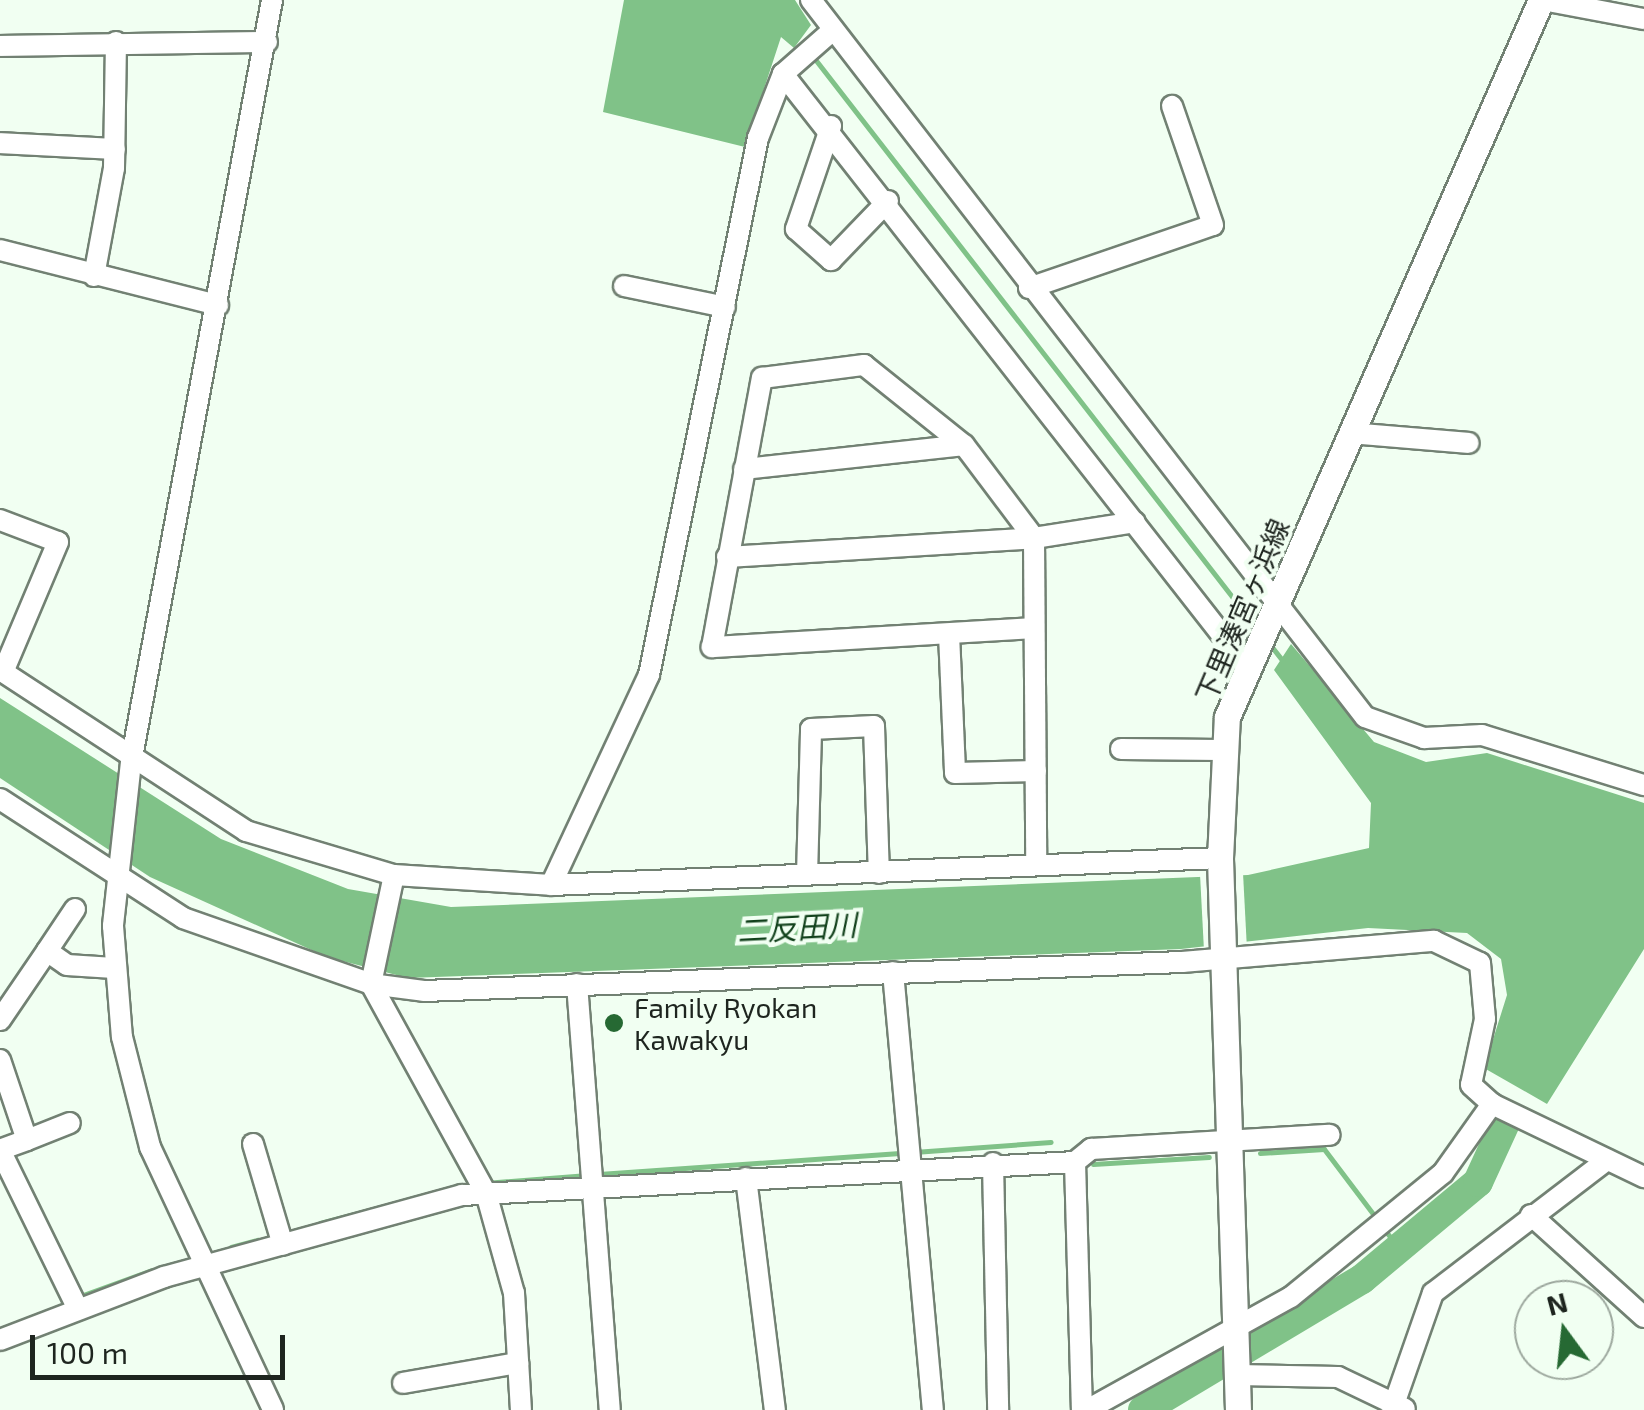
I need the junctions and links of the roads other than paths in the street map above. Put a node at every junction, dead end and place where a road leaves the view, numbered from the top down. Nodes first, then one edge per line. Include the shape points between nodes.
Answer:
1 (272, 0) edge
2 (811, 0) edge
3 (1542, 0) edge
4 (1644, 19) edge
5 (830, 32) junction
6 (116, 42) junction
7 (267, 42) junction
8 (0, 46) edge
9 (788, 68) junction
10 (1172, 106) dead end
11 (830, 126) junction
12 (0, 143) edge
13 (115, 149) junction
14 (888, 201) junction
15 (0, 250) edge
16 (94, 276) junction
17 (624, 286) dead end
18 (1029, 288) junction
19 (218, 305) junction
20 (725, 307) junction
21 (1351, 434) junction
22 (1469, 443) dead end
23 (964, 446) junction
24 (744, 468) junction
25 (0, 520) edge
26 (1135, 522) junction
27 (1034, 538) junction
28 (727, 557) junction
29 (1276, 608) junction
30 (1033, 628) junction
31 (949, 634) junction
32 (1247, 667) junction
33 (2, 671) edge
34 (1120, 749) dead end
35 (1220, 750) junction
36 (130, 762) junction
37 (1036, 771) junction
38 (1644, 785) edge
39 (0, 799) edge
40 (1220, 858) junction
41 (1036, 865) junction
42 (879, 872) junction
43 (394, 875) junction
44 (807, 875) junction
45 (115, 881) junction
46 (551, 885) junction
47 (75, 910) dead end
48 (47, 951) junction
49 (1225, 953) junction
50 (114, 968) junction
51 (894, 972) junction
52 (371, 984) junction
53 (577, 984) junction
54 (0, 1020) edge
55 (0, 1060) edge
56 (1492, 1104) junction
57 (70, 1123) dead end
58 (1330, 1136) dead end
59 (27, 1140) junction
60 (1234, 1142) junction
61 (253, 1144) dead end
62 (909, 1158) junction
63 (1607, 1160) junction
64 (1075, 1162) junction
65 (992, 1163) junction
66 (1644, 1177) edge
67 (746, 1178) junction
68 (590, 1179) junction
69 (481, 1185) junction
70 (1531, 1215) junction
71 (283, 1245) junction
72 (206, 1267) junction
73 (77, 1307) junction
74 (1644, 1317) edge
75 (1237, 1327) junction
76 (0, 1340) edge
77 (518, 1362) junction
78 (1238, 1371) junction
79 (403, 1383) dead end
80 (1398, 1408) edge
81 (273, 1410) edge
82 (521, 1410) edge
83 (610, 1410) edge
84 (776, 1410) edge
85 (933, 1410) edge
86 (998, 1410) edge
87 (1084, 1410) edge
88 (1238, 1410) edge

1 - 7 street
2 - 5 street
3 - 4 street
3 - 21 main road, 下里湊宮ヶ浜線
5 - 9 street
5 - 18 street
6 - 7 street
6 - 8 street
6 - 13 street
7 - 19 street
9 - 11 street
9 - 20 street via 758,138
10 - 18 street via 1213,225
11 - 14 street
11 - 14 street via 796,229 831,260
12 - 13 street
13 - 16 street
14 - 26 street
15 - 16 street
16 - 19 street
17 - 20 street
18 - 29 street
19 - 36 street
20 - 46 street via 649,674
21 - 22 street
21 - 29 main road, 下里湊宮ヶ浜線
23 - 24 street
23 - 24 street via 864,365 762,378
23 - 27 street
24 - 28 street
25 - 33 street via 58,542
26 - 27 street
26 - 32 street
27 - 28 street
27 - 30 street
28 - 31 street via 712,648
29 - 32 main road, 下里湊宮ヶ浜線
29 - 38 street via 1365,717 1387,730 1482,735
30 - 31 street
30 - 37 street
31 - 37 street via 955,773
32 - 35 main road, 下里湊宮ヶ浜線
33 - 36 street
34 - 35 street
35 - 40 main road, 下里湊宮ヶ浜線
36 - 43 street via 246,831
36 - 45 street
37 - 41 street
39 - 45 street
40 - 41 street
40 - 49 main road, 下里湊宮ヶ浜線
41 - 42 street
42 - 44 street
42 - 44 street via 874,726 812,728
43 - 46 street
43 - 52 street
44 - 46 street
45 - 50 street
45 - 52 street via 252,946
47 - 48 street
48 - 50 street via 68,965
48 - 54 street
49 - 51 street
49 - 56 street via 1412,940 1474,955 1485,1019 1469,1070
49 - 60 main road, 下里湊宮ヶ浜線
50 - 72 street via 150,1147
51 - 53 street
51 - 62 street
52 - 53 street
52 - 69 street
53 - 68 street
55 - 59 street
56 - 63 street
56 - 75 street via 1467,1148 1381,1225
57 - 59 street
58 - 60 street
59 - 73 street via 0,1150
60 - 64 street via 1091,1149
60 - 75 main road, 下里湊宮ヶ浜線
61 - 71 street
62 - 65 street
62 - 67 street
62 - 85 street
63 - 66 street
63 - 70 street
64 - 65 street
64 - 87 street
65 - 86 street
67 - 68 street
67 - 84 street
68 - 69 street
68 - 83 street
69 - 71 street
69 - 77 street via 514,1294
70 - 74 street
70 - 80 street via 1433,1293
71 - 72 street
72 - 73 street
72 - 81 street
73 - 76 street
75 - 78 main road, 下里湊宮ヶ浜線
75 - 87 street
77 - 79 street
77 - 82 street
78 - 80 street via 1338,1377
78 - 88 main road, 下里湊宮ヶ浜線

